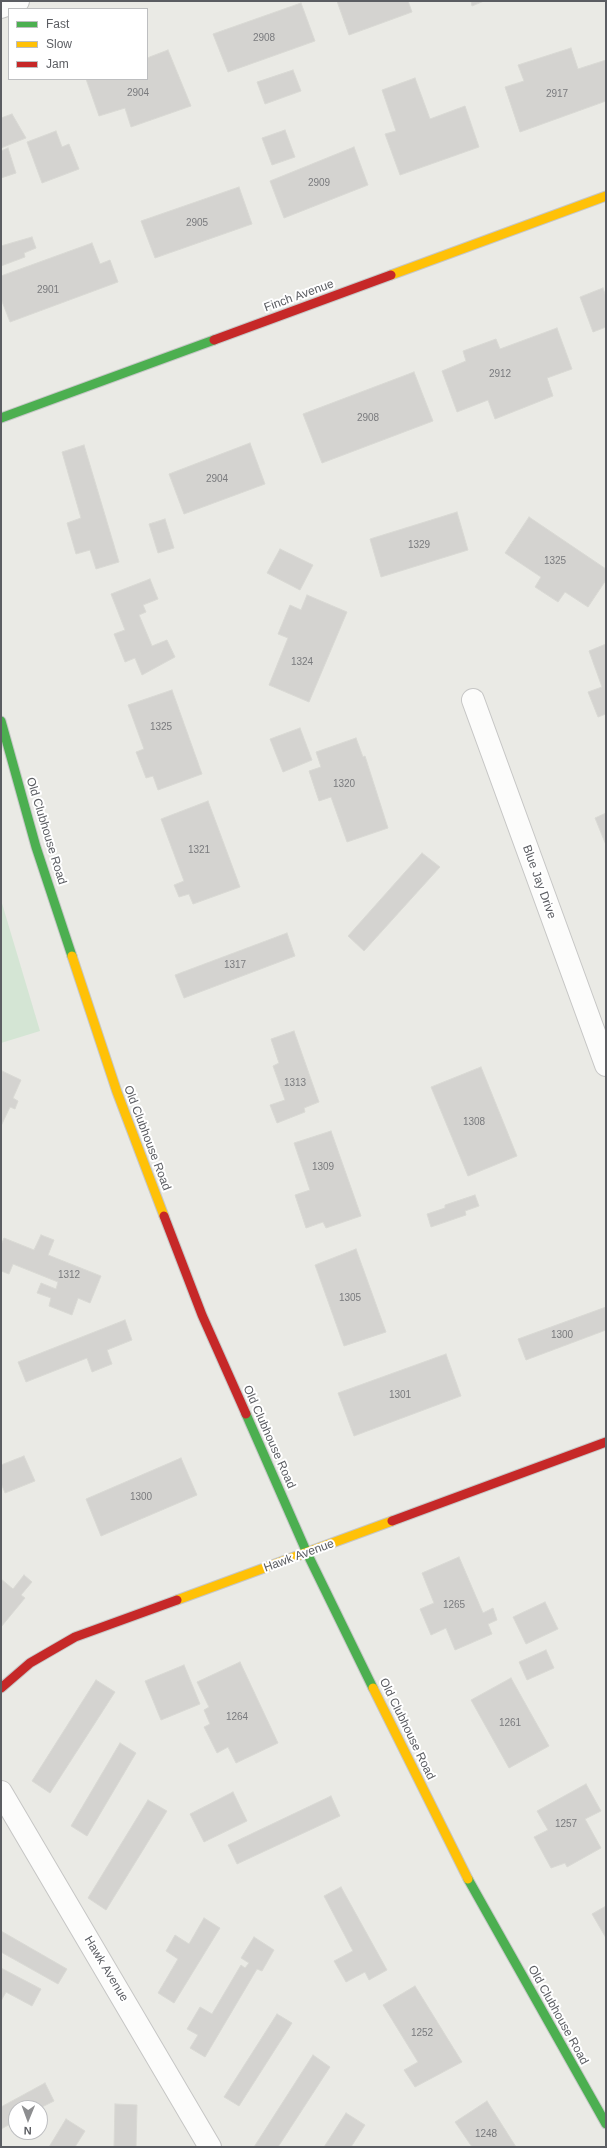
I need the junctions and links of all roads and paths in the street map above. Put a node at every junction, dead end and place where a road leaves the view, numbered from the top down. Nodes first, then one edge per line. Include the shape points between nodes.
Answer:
1 (18, 1) edge
2 (1, 7) edge
3 (606, 196) edge
4 (1, 418) edge
5 (473, 700) dead end
6 (1, 721) edge
7 (606, 1065) edge
8 (606, 1442) edge
9 (307, 1553) junction
10 (1, 1688) edge
11 (1, 1792) edge
12 (606, 2124) edge
13 (210, 2147) edge

1 - 2 street
3 - 4 street, Finch Avenue
5 - 7 street, Blue Jay Drive
6 - 9 street, Old Clubhouse Road via 36,847 117,1092 202,1315
8 - 9 street, Hawk Avenue
9 - 10 street, Hawk Avenue via 75,1637 30,1662
9 - 12 street, Old Clubhouse Road via 471,1885
11 - 13 street, Hawk Avenue

